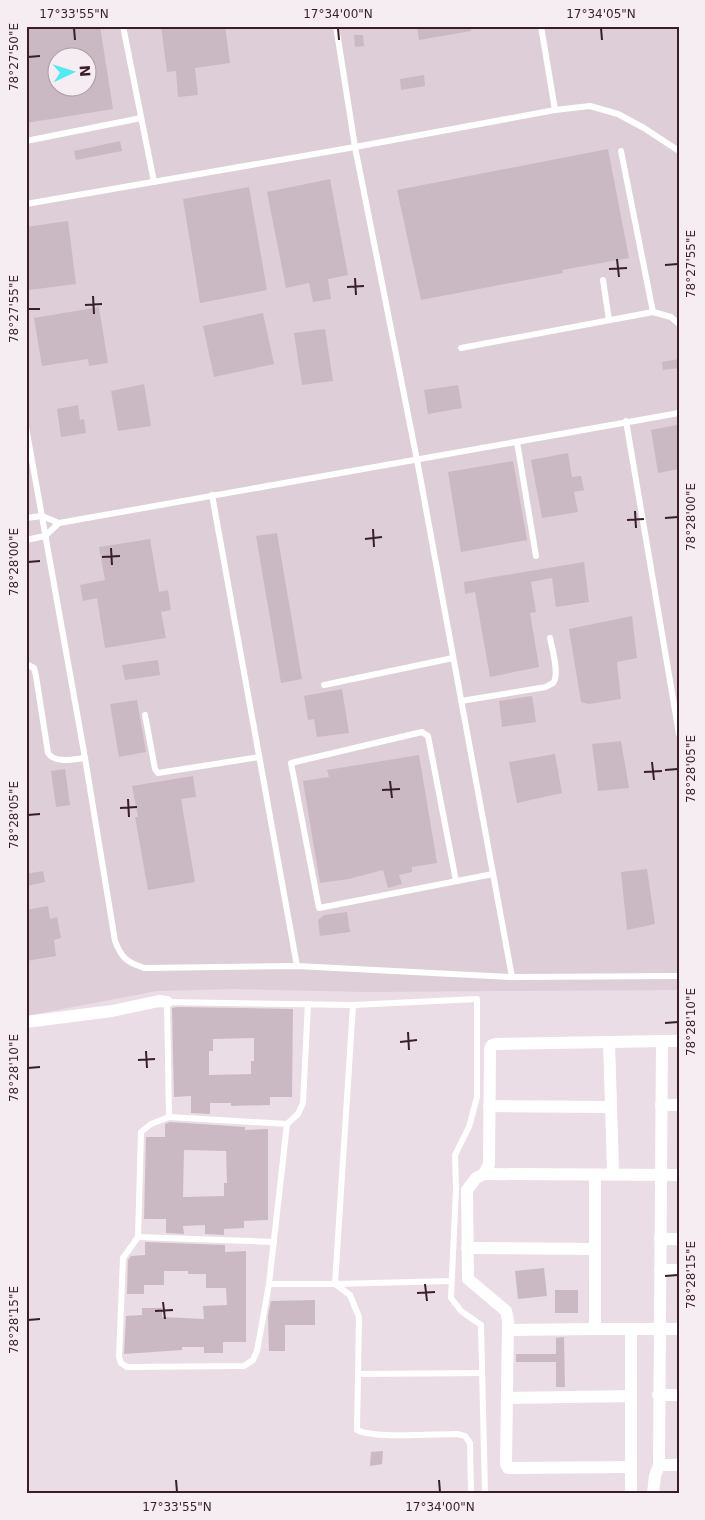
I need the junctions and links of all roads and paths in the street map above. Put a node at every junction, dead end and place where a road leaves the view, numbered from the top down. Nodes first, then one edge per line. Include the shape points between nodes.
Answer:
1 (123, 26) edge
2 (336, 26) edge
3 (541, 26) edge
4 (555, 110) junction
5 (141, 118) junction
6 (26, 141) edge
7 (355, 147) junction
8 (621, 151) dead end
9 (679, 151) edge
10 (154, 182) junction
11 (26, 204) edge
12 (603, 280) dead end
13 (653, 312) junction
14 (610, 320) junction
15 (679, 324) edge
16 (461, 348) dead end
17 (679, 413) edge
18 (626, 421) junction
19 (26, 427) edge
20 (517, 442) junction
21 (418, 460) junction
22 (212, 495) junction
23 (42, 516) junction
24 (26, 518) edge
25 (59, 523) junction
26 (45, 536) junction
27 (26, 540) edge
28 (536, 556) dead end
29 (550, 638) dead end
30 (452, 658) junction
31 (26, 664) edge
32 (324, 685) dead end
33 (461, 701) junction
34 (145, 715) dead end
35 (679, 734) edge
36 (259, 757) junction
37 (86, 758) junction
38 (493, 874) junction
39 (456, 881) junction
40 (297, 966) junction
41 (679, 976) edge
42 (512, 977) junction
43 (167, 1002) junction
44 (308, 1004) junction
45 (353, 1005) junction
46 (26, 1022) edge
47 (662, 1041) junction
48 (679, 1041) edge
49 (609, 1042) junction
50 (661, 1105) junction
51 (679, 1105) edge
52 (489, 1106) junction
53 (610, 1107) junction
54 (169, 1117) junction
55 (287, 1124) junction
56 (612, 1173) junction
57 (484, 1174) junction
58 (661, 1174) junction
59 (595, 1175) junction
60 (679, 1175) edge
61 (138, 1237) junction
62 (660, 1239) junction
63 (679, 1239) edge
64 (274, 1242) junction
65 (467, 1248) junction
66 (595, 1249) junction
67 (660, 1270) junction
68 (679, 1270) edge
69 (451, 1281) junction
70 (269, 1284) junction
71 (335, 1284) junction
72 (679, 1328) edge
73 (659, 1329) junction
74 (508, 1330) junction
75 (595, 1330) junction
76 (631, 1330) junction
77 (482, 1373) junction
78 (358, 1374) junction
79 (658, 1395) junction
80 (631, 1396) junction
81 (679, 1396) edge
82 (507, 1398) junction
83 (659, 1465) junction
84 (679, 1466) edge
85 (631, 1467) junction
86 (471, 1494) edge
87 (485, 1494) edge
88 (631, 1494) edge
89 (653, 1494) edge

1 - 5 lane
2 - 7 lane
3 - 4 lane
4 - 7 lane
4 - 9 lane via 590,106 618,114
5 - 6 lane
5 - 10 lane
7 - 10 lane
7 - 21 lane
8 - 13 lane
10 - 11 lane
12 - 14 lane
13 - 14 lane
13 - 15 lane via 671,317
14 - 16 lane
17 - 18 lane
18 - 20 lane
18 - 35 lane
19 - 23 lane
20 - 21 lane
20 - 28 lane
21 - 22 lane
21 - 30 lane
22 - 25 lane
22 - 36 lane
23 - 24 lane
23 - 25 lane
23 - 26 lane
25 - 26 lane
26 - 27 lane
26 - 37 lane
29 - 33 lane via 556,669 553,683 546,687
30 - 32 lane
30 - 33 lane
31 - 37 lane via 34,668 36,676 48,753 63,760
33 - 38 lane
34 - 36 lane via 158,773
36 - 40 lane
37 - 40 lane via 115,941 121,956 144,968
38 - 39 lane
38 - 42 lane
39 - 39 lane via 319,908 291,762 422,732 428,736
40 - 42 lane
41 - 42 lane
43 - 44 lane
43 - 46 street
43 - 54 lane
44 - 45 lane
44 - 55 lane via 303,1103 298,1114
45 - 69 lane via 477,999 476,1096 469,1127 455,1155
45 - 71 lane
47 - 48 street
47 - 49 street
47 - 50 street
49 - 52 street via 492,1045
49 - 53 street
50 - 51 street
50 - 58 street
52 - 53 street
52 - 57 street via 490,1164
53 - 56 street
54 - 55 lane
54 - 61 lane via 141,1132
55 - 64 lane
56 - 58 street
56 - 59 street
57 - 59 street
57 - 65 street via 476,1178 467,1190
58 - 60 street
58 - 62 street
59 - 66 street
61 - 64 lane
61 - 70 lane via 124,1258 119,1357 126,1367 244,1366 253,1360 257,1351
62 - 63 street
62 - 67 street
64 - 70 lane
65 - 66 street
65 - 74 street via 468,1279 506,1311
66 - 75 street
67 - 68 street
67 - 73 street
69 - 71 lane
69 - 77 lane via 451,1298 461,1311 481,1325
70 - 71 lane
71 - 78 lane via 350,1295 359,1317
72 - 73 street
73 - 76 street
73 - 79 street
74 - 75 street
74 - 82 street
75 - 76 street
76 - 80 street
77 - 78 lane
77 - 87 lane
78 - 86 lane via 357,1430 383,1435 465,1436 470,1443
79 - 81 street
79 - 83 street
80 - 82 street
80 - 85 street
82 - 85 street via 508,1468
83 - 84 street
83 - 89 street
85 - 88 street

